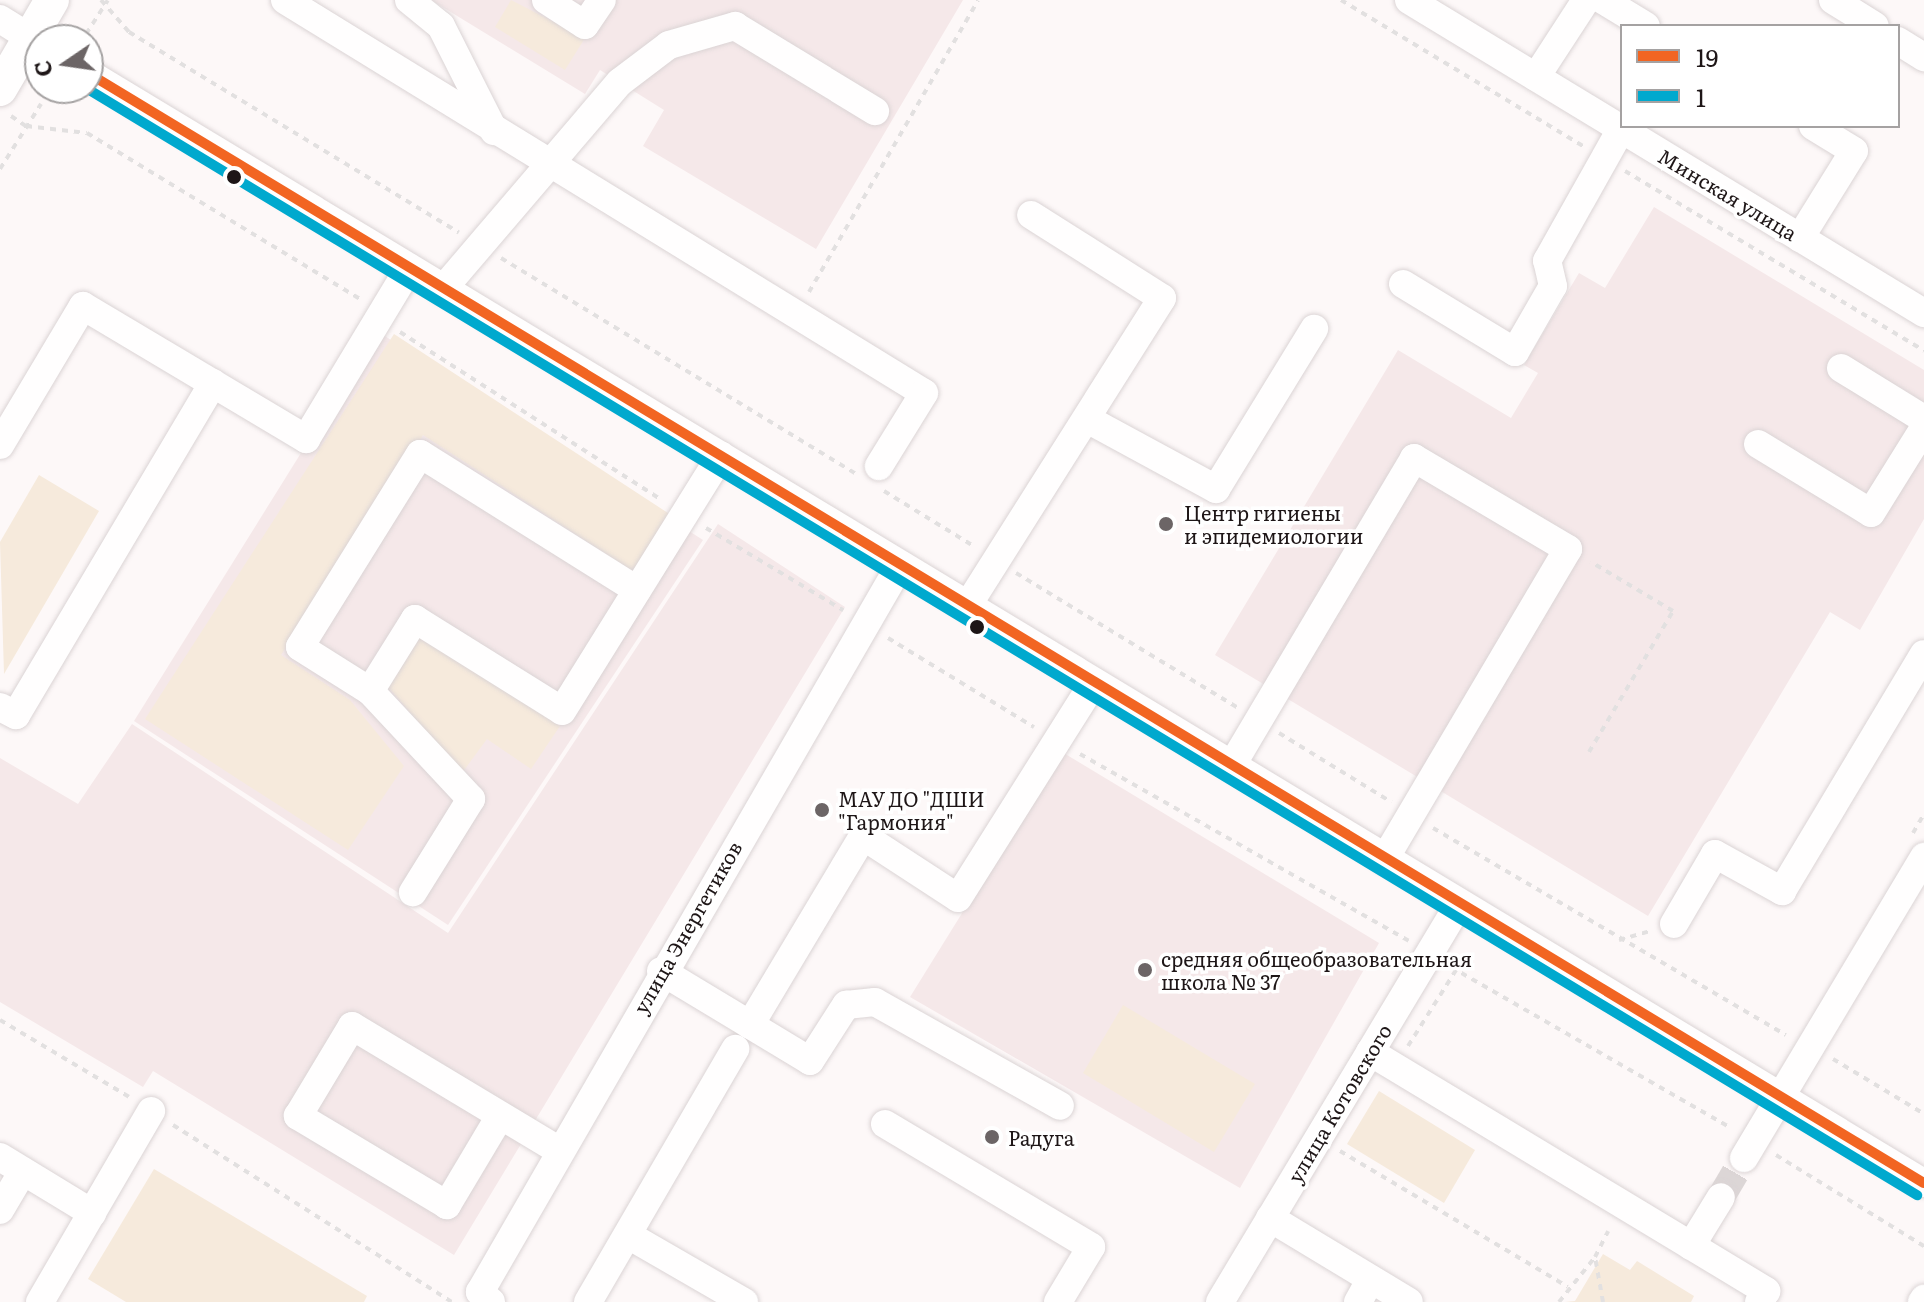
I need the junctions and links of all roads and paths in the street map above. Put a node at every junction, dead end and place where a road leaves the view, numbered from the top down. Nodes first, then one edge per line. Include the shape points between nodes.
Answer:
1 (52, 0) edge
2 (285, 0) edge
3 (409, 0) edge
4 (546, 0) edge
5 (602, 0) edge
6 (978, 0) edge
7 (1341, 0) edge
8 (1586, 0) edge
9 (1603, 0) edge
10 (1833, 0) edge
11 (105, 1) edge
12 (1427, 5) edge
13 (0, 19) edge
14 (42, 24) edge
15 (92, 24) edge
16 (1643, 24) edge
17 (1872, 24) edge
18 (24, 34) edge
19 (1900, 42) edge
20 (1924, 57) edge
21 (24, 62) edge
22 (1536, 77) junction
23 (104, 83) edge
24 (4, 101) edge
25 (41, 104) dead end
26 (875, 111) dead end
27 (26, 126) junction
28 (1816, 128) edge
29 (1621, 129) junction
30 (494, 131) junction
31 (1604, 158) junction
32 (546, 163) junction
33 (0, 169) edge
34 (1031, 215) dead end
35 (1800, 238) junction
36 (479, 246) junction
37 (409, 268) junction
38 (1403, 284) dead end
39 (443, 289) junction
40 (1921, 304) edge
41 (382, 313) junction
42 (797, 314) junction
43 (1314, 329) dead end
44 (1924, 351) edge
45 (1841, 368) dead end
46 (213, 383) junction
47 (1087, 419) junction
48 (1924, 419) edge
49 (1924, 428) edge
50 (1758, 444) dead end
51 (0, 445) edge
52 (721, 456) junction
53 (870, 475) junction
54 (683, 514) junction
55 (1568, 549) junction
56 (997, 562) junction
57 (900, 565) junction
58 (637, 590) junction
59 (968, 605) junction
60 (862, 622) junction
61 (1924, 654) edge
62 (1094, 682) junction
63 (370, 691) junction
64 (1912, 700) edge
65 (0, 707) edge
66 (1258, 720) junction
67 (1056, 740) junction
68 (1589, 752) dead end
69 (1232, 765) junction
70 (1924, 814) edge
71 (1412, 815) junction
72 (1916, 850) edge
73 (1385, 859) junction
74 (413, 892) dead end
75 (1459, 904) junction
76 (1674, 924) joint
77 (1619, 940) junction
78 (1428, 952) junction
79 (1456, 970) junction
80 (661, 971) junction
81 (0, 1020) edge
82 (750, 1025) junction
83 (1792, 1034) dead end
84 (735, 1049) dead end
85 (1370, 1052) junction
86 (1831, 1058) dead end
87 (1394, 1067) junction
88 (1781, 1097) junction
89 (1060, 1106) dead end
90 (151, 1111) junction
91 (1924, 1114) edge
92 (500, 1116) junction
93 (885, 1124) dead end
94 (1336, 1149) dead end
95 (1749, 1150) junction
96 (560, 1151) junction
97 (12, 1164) edge
98 (1924, 1183) edge
99 (1721, 1197) tunnel mouth
100 (0, 1210) edge
101 (92, 1213) junction
102 (1270, 1218) junction
103 (1608, 1231) dead end
104 (628, 1235) junction
105 (1691, 1246) junction
106 (1924, 1246) edge
107 (1595, 1257) junction
108 (1568, 1287) junction
109 (1365, 1291) edge
110 (486, 1297) edge
111 (40, 1302) edge
112 (452, 1302) edge
113 (588, 1302) edge
114 (744, 1302) edge
115 (1058, 1302) edge
116 (1220, 1302) edge
117 (1409, 1302) edge
118 (1559, 1302) edge
119 (1603, 1302) edge
120 (1759, 1302) edge

1 - 14 main road
2 - 30 street
3 - 30 street via 441,26
4 - 5 street via 585,25
6 - 42 path
7 - 31 path
8 - 22 street
9 - 16 street
10 - 17 street
11 - 15 path
11 - 36 path via 129,32
12 - 22 street, Минская улица
13 - 18 street
19 - 20 street
21 - 24 main road
22 - 29 street, Минская улица
23 - 37 street
24 - 27 path
25 - 27 path
26 - 32 street via 735,26 669,45 620,82
27 - 33 path
27 - 41 path via 87,133
28 - 35 street via 1854,151
29 - 31 street
29 - 35 street, Минская улица
30 - 32 street
31 - 38 street via 1547,261 1553,286 1515,352
31 - 44 path
32 - 36 street
32 - 42 street
34 - 47 street via 1162,298
35 - 40 street, Минская улица
36 - 39 street
36 - 53 path
37 - 39 street
37 - 41 street
39 - 52 street
41 - 46 street via 306,439
41 - 54 path via 389,326
42 - 53 street via 924,393
43 - 47 street via 1216,489
45 - 48 street
46 - 51 street via 83,306
46 - 65 street via 16,715
47 - 56 street
49 - 50 street via 1871,513
52 - 54 street
52 - 57 street
53 - 56 path
54 - 58 street
54 - 60 path
55 - 66 street via 1414,458
55 - 68 path via 1673,611
55 - 71 street
56 - 59 street
56 - 66 path
57 - 59 street
57 - 60 street, улица Энергетиков
58 - 63 street via 562,711 415,619
58 - 63 street via 420,454 300,647
59 - 62 street
60 - 67 path
60 - 80 street, улица Энергетиков
61 - 64 street
62 - 67 street
62 - 69 street
63 - 74 street via 471,799
64 - 76 street via 1782,891 1715,854
66 - 69 street
66 - 71 path
67 - 78 path
67 - 82 street via 958,898 863,836
69 - 73 street
70 - 72 path
71 - 73 street
71 - 77 path
72 - 88 street
73 - 75 street
75 - 78 street, улица Котовского
75 - 88 street
76 - 77 path
77 - 83 path via 1781,1036
78 - 79 path
78 - 85 street, улица Котовского
79 - 87 path
79 - 95 path
80 - 82 street
80 - 96 street, улица Энергетиков
81 - 90 path
82 - 89 street via 810,1061 846,1005 875,1002
84 - 104 street
85 - 87 street
85 - 102 street, улица Котовского
86 - 91 path
87 - 105 street
88 - 95 street
88 - 98 street
90 - 101 street
90 - 112 path
92 - 92 street via 352,1026 298,1116 447,1205
92 - 96 street
93 - 115 street via 1091,1247
94 - 108 path
95 - 106 path
96 - 110 street, улица Энергетиков
97 - 100 street
97 - 101 street
99 - 105 street
101 - 111 street
102 - 109 street
102 - 116 street, улица Котовского
103 - 107 path
104 - 113 street
104 - 114 street
105 - 120 street via 1766,1291
107 - 108 path via 1574,1292
107 - 119 path
108 - 118 path
109 - 117 street

